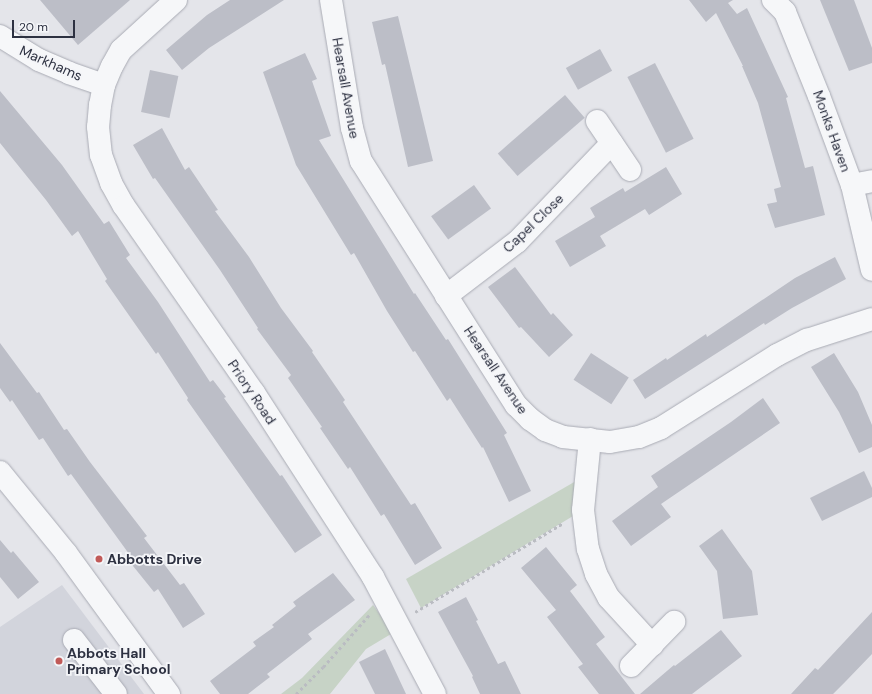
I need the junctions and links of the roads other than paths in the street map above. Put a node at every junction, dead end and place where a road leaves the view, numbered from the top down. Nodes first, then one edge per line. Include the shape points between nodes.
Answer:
1 (176, 0) edge
2 (331, 0) edge
3 (773, 0) edge
4 (0, 36) edge
5 (104, 85) junction
6 (597, 120) dead end
7 (612, 143) junction
8 (630, 170) dead end
9 (862, 183) edge
10 (872, 270) edge
11 (446, 296) junction
12 (872, 319) edge
13 (590, 439) junction
14 (0, 472) edge
15 (674, 622) dead end
16 (74, 640) dead end
17 (652, 645) junction
18 (631, 666) dead end
19 (116, 694) edge
20 (168, 694) edge
21 (435, 694) edge

1 - 5 street via 121,50
2 - 11 street, Hearsall Avenue via 352,128 361,161
3 - 9 street, Monks Haven via 785,12 819,96
4 - 5 street, Markhams via 39,60
5 - 21 street, Priory Road via 98,127 101,155 111,183 124,206 254,393 384,597
6 - 7 street
7 - 8 street
7 - 11 street, Capel Close via 517,242
9 - 10 street, Monks Haven
11 - 13 street, Hearsall Avenue via 516,405 530,419 545,430 563,437
12 - 13 street, Hearsall Avenue via 807,340 777,355 661,428 639,437 610,442
13 - 17 street via 584,510 588,549 596,574 609,598
14 - 20 street via 66,553
15 - 17 street
16 - 19 street
17 - 18 street

